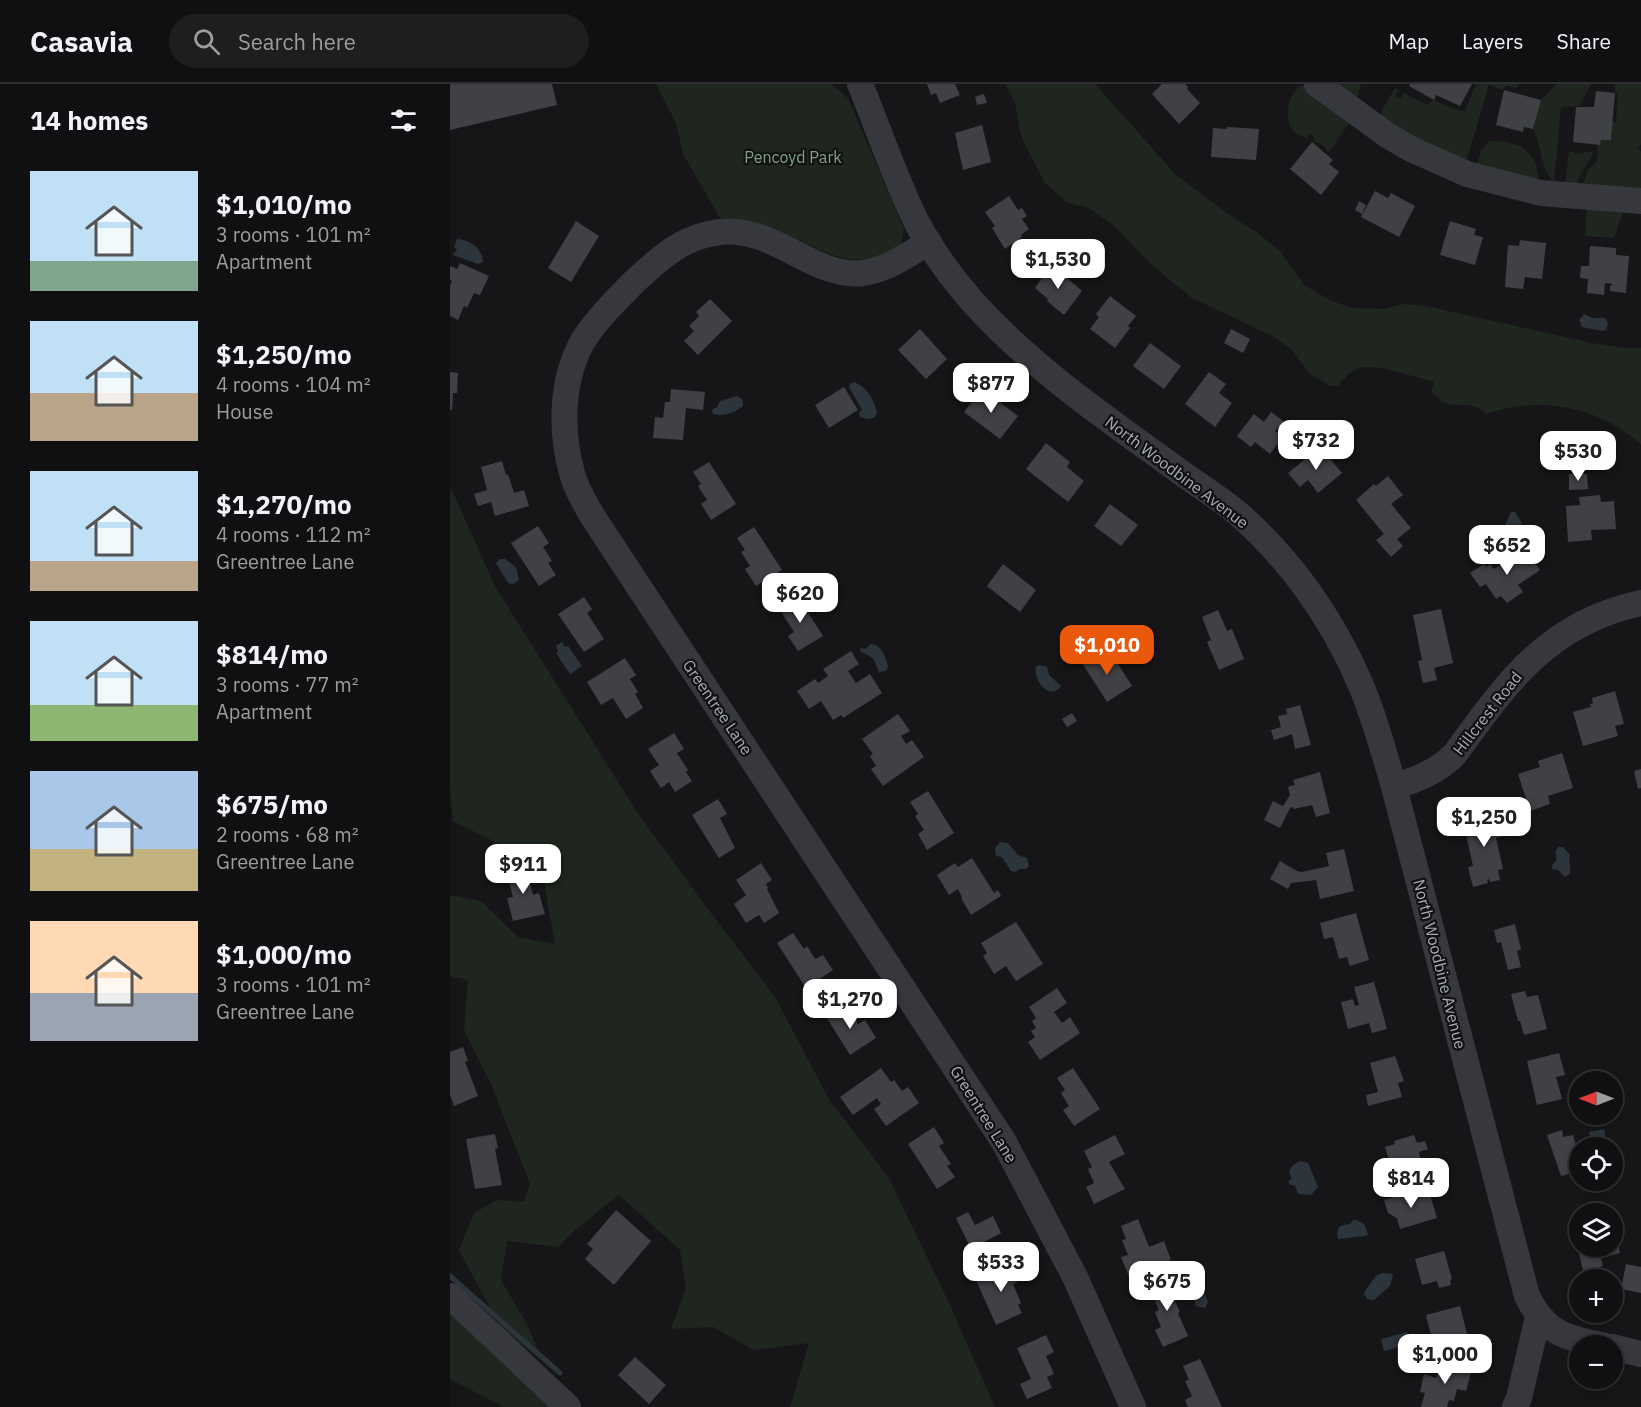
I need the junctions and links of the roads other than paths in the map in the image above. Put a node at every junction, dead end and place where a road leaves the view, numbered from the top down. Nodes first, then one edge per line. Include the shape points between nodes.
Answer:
1 (860, 84) edge
2 (1317, 84) edge
3 (1641, 201) edge
4 (929, 242) junction
5 (1641, 603) edge
6 (1394, 787) junction
7 (450, 1296) edge
8 (1538, 1317) junction
9 (1569, 1336) edge
10 (1623, 1350) edge
11 (1641, 1354) edge
12 (568, 1407) edge
13 (1133, 1407) edge
14 (1515, 1407) edge

1 - 4 street, North Woodbine Avenue via 905,195
2 - 3 street via 1387,135 1467,174 1541,193
4 - 6 street, North Woodbine Avenue via 972,300 1014,344 1062,386 1234,511 1270,545 1305,587 1336,634 1360,682
4 - 13 street, Greentree Lane via 894,262 863,273 833,269 770,240 740,232 703,235 672,248 623,293 584,340 568,381 567,451 572,474 591,514 1004,1142 1073,1273
5 - 6 street, Hillcrest Road via 1589,620 1553,641 1509,682 1445,764
6 - 8 street, North Woodbine Avenue via 1521,1280
7 - 12 street
8 - 9 street, North Woodbine Avenue
8 - 14 street
10 - 11 street

